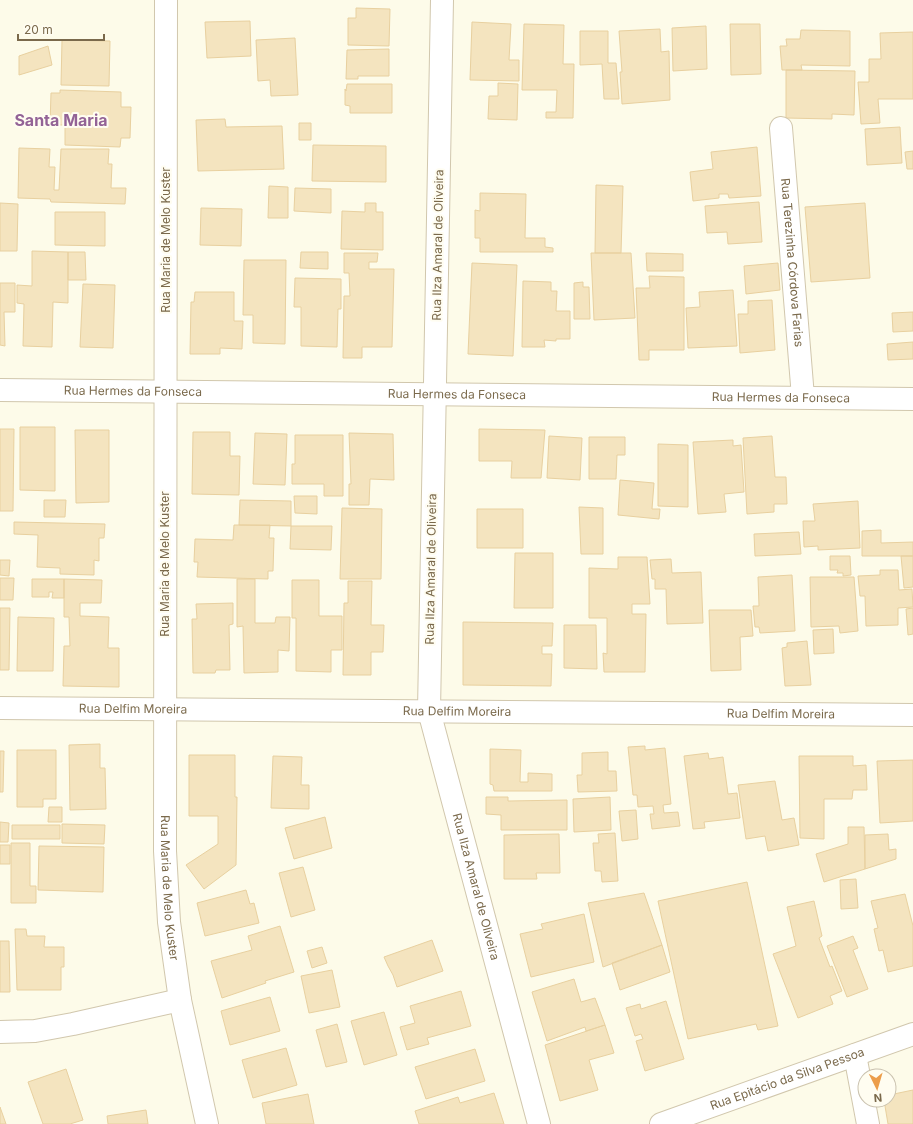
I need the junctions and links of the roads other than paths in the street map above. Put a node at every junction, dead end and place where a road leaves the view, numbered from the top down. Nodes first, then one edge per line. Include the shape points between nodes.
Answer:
1 (166, 0) edge
2 (442, 0) edge
3 (781, 128) dead end
4 (0, 390) edge
5 (166, 391) junction
6 (435, 394) junction
7 (803, 397) junction
8 (913, 399) edge
9 (0, 708) edge
10 (165, 709) junction
11 (429, 711) junction
12 (913, 714) edge
13 (180, 1000) junction
14 (0, 1032) edge
15 (913, 1034) edge
16 (855, 1055) junction
17 (207, 1124) edge
18 (540, 1124) edge
19 (660, 1124) edge
20 (868, 1124) edge

1 - 5 street, Rua Maria de Melo Kuster
2 - 6 street, Rua Ilza Amaral de Oliveira
3 - 7 street, Rua Terezinha Córdova Farias
4 - 5 street, Rua Hermes da Fonseca
5 - 6 street, Rua Hermes da Fonseca
5 - 10 street, Rua Maria de Melo Kuster
6 - 7 street, Rua Hermes da Fonseca
6 - 11 street, Rua Ilza Amaral de Oliveira
7 - 8 street, Rua Hermes da Fonseca
9 - 10 street, Rua Delfim Moreira
10 - 11 street, Rua Delfim Moreira
10 - 13 street, Rua Maria de Melo Kuster via 165,851 169,922
11 - 12 street, Rua Delfim Moreira
11 - 18 street, Rua Ilza Amaral de Oliveira
13 - 14 street via 35,1031
13 - 17 street, Rua Maria de Melo Kuster
15 - 16 street, Rua Epitácio da Silva Pessoa
16 - 19 street, Rua Epitácio da Silva Pessoa
16 - 20 street

